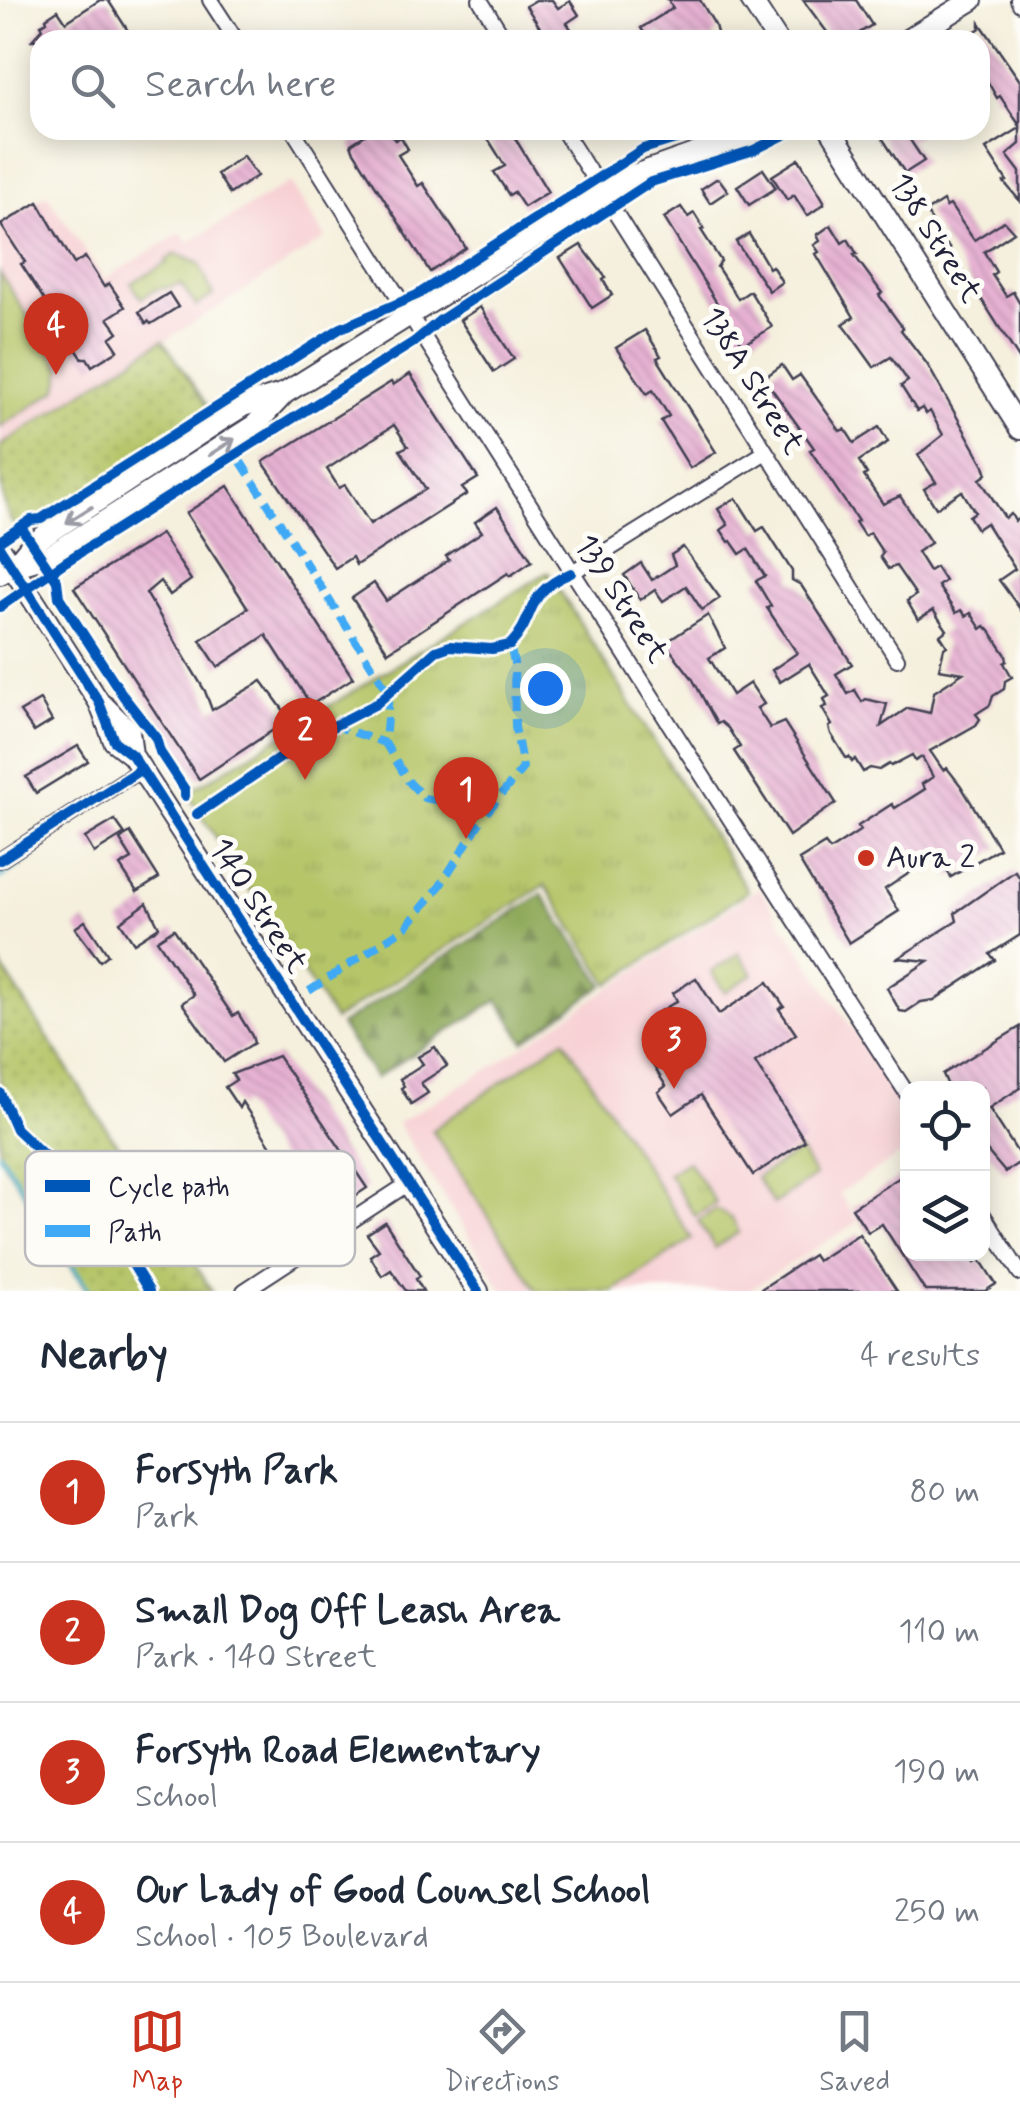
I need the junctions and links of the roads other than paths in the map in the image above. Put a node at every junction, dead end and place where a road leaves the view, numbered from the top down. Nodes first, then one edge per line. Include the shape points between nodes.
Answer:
1 (210, 0) edge
2 (480, 0) edge
3 (751, 0) edge
4 (972, 0) edge
5 (230, 30) edge
6 (499, 30) edge
7 (770, 30) edge
8 (924, 30) edge
9 (299, 140) edge
10 (568, 140) edge
11 (737, 140) edge
12 (837, 140) edge
13 (602, 193) junction
14 (411, 314) junction
15 (1020, 429) edge
16 (764, 453) junction
17 (0, 548) edge
18 (6, 570) edge
19 (571, 573) junction
20 (897, 659) dead end
21 (136, 762) junction
22 (0, 860) edge
23 (900, 1082) edge
24 (409, 1183) junction
25 (355, 1218) edge
26 (990, 1226) edge
27 (282, 1266) edge
28 (1020, 1273) edge
29 (244, 1291) edge
30 (478, 1291) edge

1 - 5 street
2 - 6 street
3 - 7 street
4 - 8 street
9 - 14 street, 139 Street
10 - 13 street, 138A Street
11 - 13 street via 645,170
12 - 15 street, 138 Street
13 - 14 street
13 - 16 street, 138A Street
14 - 18 street via 285,393 255,425 50,556
14 - 19 street, 139 Street
16 - 19 street
16 - 20 street, 138A Street
17 - 18 street, 140 Street
18 - 21 street, 140 Street via 99,702 129,731
19 - 23 street, 139 Street
21 - 22 street
21 - 24 street, 140 Street
24 - 25 street
24 - 30 street, 140 Street
26 - 28 street
27 - 29 street

